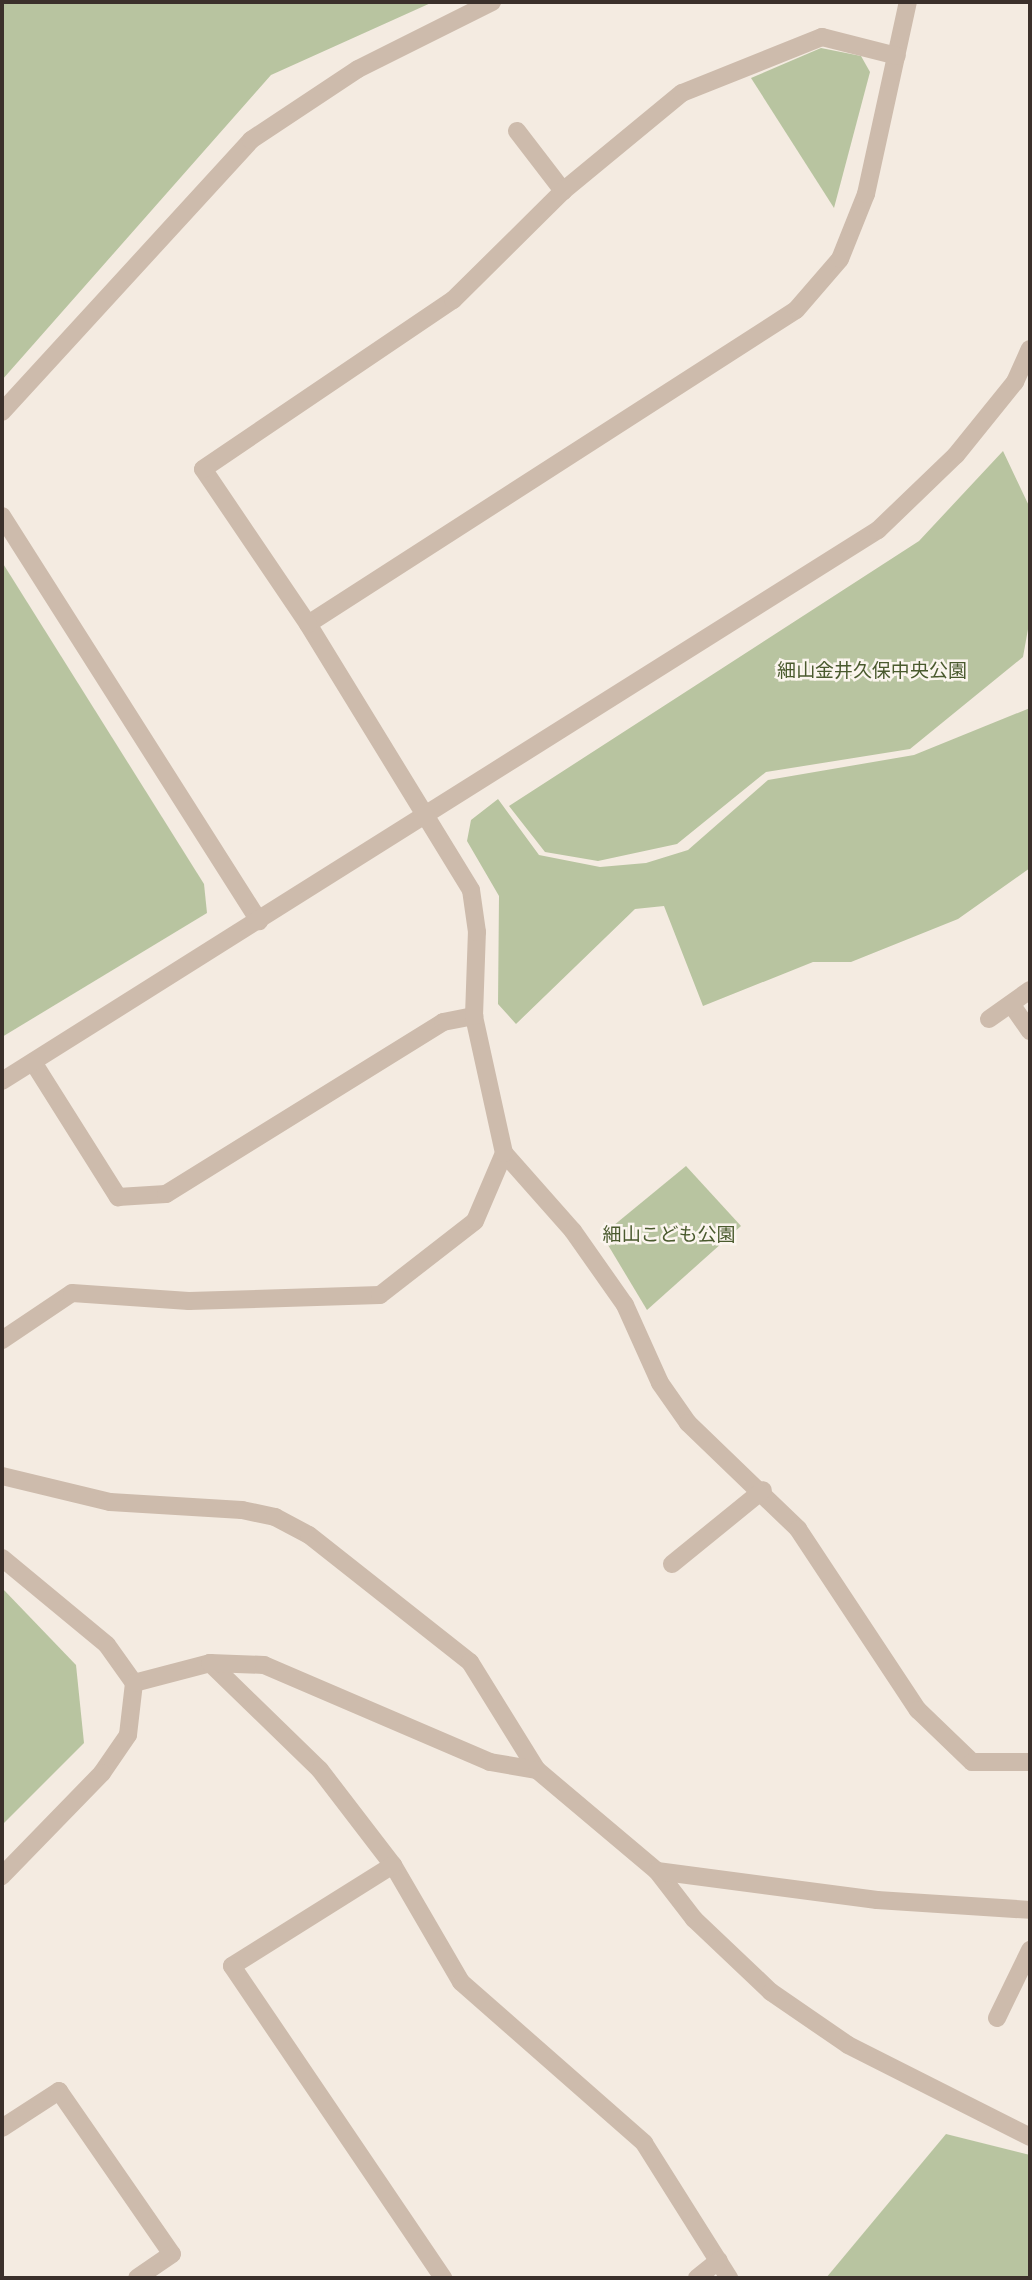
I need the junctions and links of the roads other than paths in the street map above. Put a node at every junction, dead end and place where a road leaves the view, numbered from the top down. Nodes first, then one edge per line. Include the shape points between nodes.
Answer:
1 (492, 2) edge
2 (908, 2) edge
3 (897, 56) junction
4 (517, 131) dead end
5 (563, 191) junction
6 (1030, 349) edge
7 (2, 412) edge
8 (2, 516) edge
9 (308, 624) junction
10 (424, 817) junction
11 (259, 921) junction
12 (1030, 990) edge
13 (1011, 1004) junction
14 (474, 1016) junction
15 (989, 1019) dead end
16 (1030, 1031) edge
17 (33, 1062) junction
18 (2, 1082) edge
19 (504, 1153) junction
20 (2, 1340) edge
21 (2, 1476) edge
22 (764, 1490) junction
23 (2, 1558) edge
24 (672, 1564) dead end
25 (210, 1663) junction
26 (134, 1683) junction
27 (1030, 1762) edge
28 (537, 1770) junction
29 (393, 1865) junction
30 (657, 1871) junction
31 (2, 1876) edge
32 (1030, 1910) edge
33 (1030, 1950) edge
34 (997, 2018) dead end
35 (2, 2128) edge
36 (1030, 2137) edge
37 (719, 2260) junction
38 (137, 2278) edge
39 (443, 2278) edge
40 (697, 2278) edge
41 (729, 2278) edge

1 - 7 street via 358,69 251,139
2 - 3 street
3 - 5 street via 822,37 682,93
3 - 9 street via 858,216 840,259 796,310
4 - 5 street
5 - 9 street via 453,300 203,469
6 - 10 street via 1015,382 956,455 878,530
8 - 11 street
9 - 10 street
10 - 11 street
10 - 14 street via 471,890 477,932
11 - 17 street
12 - 13 street
13 - 15 street
13 - 16 street
14 - 17 street via 443,1022 166,1195 118,1197
14 - 19 street
17 - 18 street
19 - 20 street via 475,1221 380,1295 189,1301 72,1293
19 - 22 street via 573,1231 625,1305 632,1328 688,1423
21 - 28 street via 110,1502 242,1510 275,1517 309,1535 470,1662
22 - 24 street
22 - 27 street via 798,1528 918,1710 972,1762
23 - 26 street via 107,1645
25 - 26 street
25 - 28 street via 264,1665 490,1762
25 - 29 street via 320,1770
26 - 31 street via 128,1735 102,1773
28 - 30 street
29 - 37 street via 461,1982 645,2143
29 - 39 street via 232,1966
30 - 32 street via 877,1900
30 - 36 street via 694,1919 771,1992 848,2045
33 - 34 street
35 - 38 street via 59,2091 172,2254
37 - 40 street
37 - 41 street

